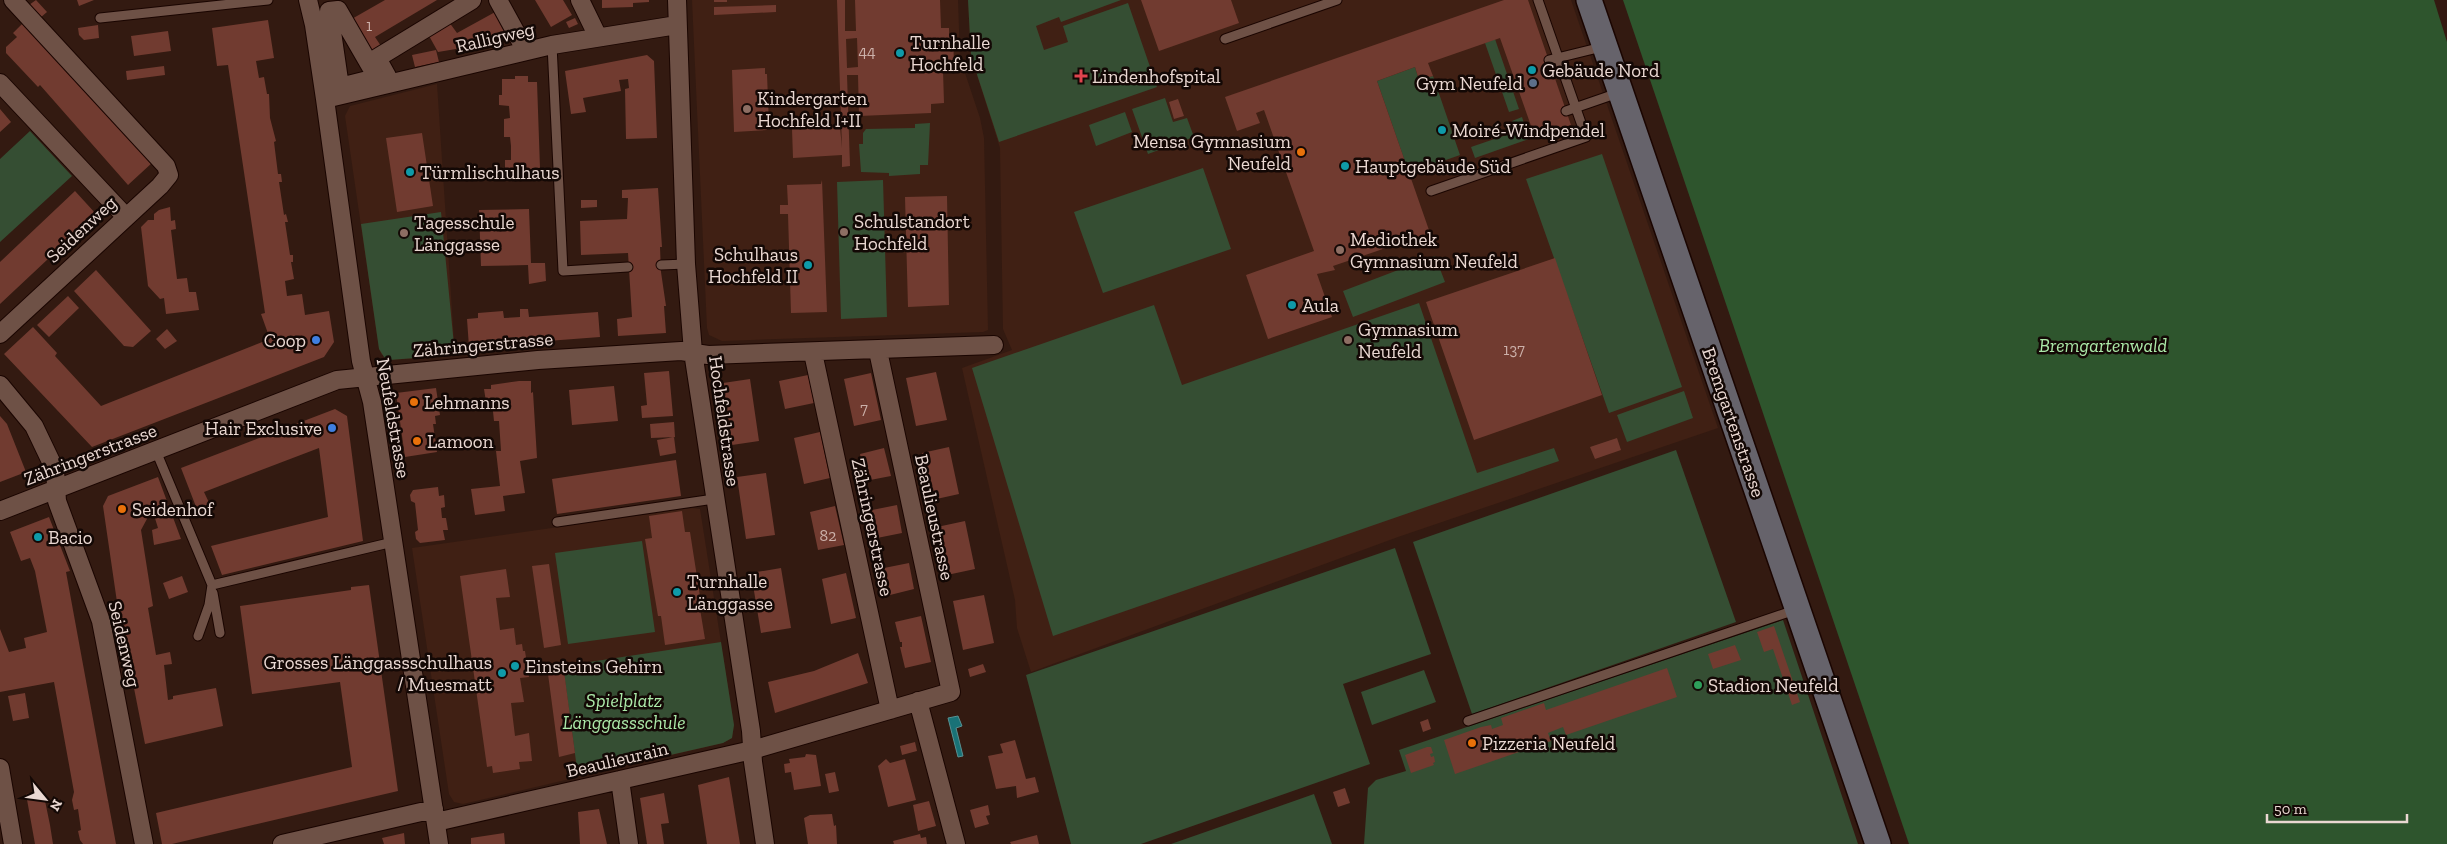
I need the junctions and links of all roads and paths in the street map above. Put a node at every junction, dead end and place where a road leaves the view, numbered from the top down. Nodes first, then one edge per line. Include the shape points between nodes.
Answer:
1 (13, 0) edge
2 (268, 0) edge
3 (331, 0) edge
4 (472, 0) edge
5 (498, 0) edge
6 (580, 0) edge
7 (676, 0) edge
8 (1337, 0) edge
9 (1538, 0) edge
10 (1589, 0) edge
11 (309, 5) edge
12 (100, 18) dead end
13 (677, 25) junction
14 (598, 37) junction
15 (1225, 39) dead end
16 (552, 45) junction
17 (1605, 46) junction
18 (526, 51) junction
19 (1558, 57) junction
20 (1549, 60) dead end
21 (0, 83) edge
22 (392, 83) junction
23 (1621, 92) junction
24 (325, 99) junction
25 (1576, 108) junction
26 (1566, 111) dead end
27 (1431, 190) dead end
28 (126, 217) junction
29 (686, 264) junction
30 (661, 265) dead end
31 (628, 267) dead end
32 (0, 334) edge
33 (994, 346) dead end
34 (878, 351) junction
35 (693, 352) junction
36 (813, 353) junction
37 (364, 377) junction
38 (0, 385) edge
39 (156, 451) junction
40 (56, 489) junction
41 (714, 499) junction
42 (0, 511) edge
43 (557, 522) dead end
44 (394, 542) junction
45 (212, 585) junction
46 (1798, 609) junction
47 (220, 633) dead end
48 (198, 636) dead end
49 (951, 692) joint
50 (918, 701) junction
51 (890, 710) junction
52 (1468, 721) dead end
53 (752, 750) junction
54 (1, 774) edge
55 (620, 780) junction
56 (435, 816) junction
57 (14, 844) edge
58 (144, 844) edge
59 (282, 844) edge
60 (439, 844) edge
61 (629, 844) edge
62 (765, 844) edge
63 (956, 844) edge
64 (1878, 844) edge

1 - 28 street, Seidenweg via 166,166 169,175
2 - 12 lane
3 - 11 street
4 - 22 street via 377,58
5 - 18 street
6 - 14 street
7 - 13 street, Hochfeldstrasse
8 - 15 lane
9 - 19 lane
10 - 17 main road, Bremgartenstrasse
11 - 24 street, Neufeldstrasse
13 - 14 street, Ralligweg
13 - 29 street, Hochfeldstrasse
14 - 16 street, Ralligweg
16 - 18 street, Ralligweg
16 - 31 lane via 563,271
17 - 19 lane
17 - 23 main road, Bremgartenstrasse
18 - 22 street, Ralligweg
19 - 20 lane
19 - 25 lane
21 - 28 street
22 - 24 street, Ralligweg
23 - 25 lane
23 - 46 main road, Bremgartenstrasse
24 - 37 street, Neufeldstrasse
25 - 26 lane
25 - 27 lane via 1586,136
28 - 32 street, Seidenweg
29 - 30 lane
29 - 35 street, Hochfeldstrasse
33 - 34 street, Zähringerstrasse
34 - 36 street, Zähringerstrasse
34 - 49 street, Beaulieustrasse
35 - 36 street, Zähringerstrasse via 708,355
35 - 37 street, Zähringerstrasse via 681,350 538,360
35 - 41 street, Hochfeldstrasse
36 - 51 street, Zähringerstrasse
37 - 39 street, Zähringerstrasse via 337,380
37 - 44 street, Neufeldstrasse via 372,402
38 - 40 street, Seidenweg via 28,417 40,437 55,470
39 - 40 street, Zähringerstrasse
39 - 45 lane
40 - 42 street, Zähringerstrasse
40 - 58 street, Seidenweg via 66,528 101,621
41 - 43 lane
41 - 53 street, Hochfeldstrasse
44 - 45 lane
44 - 56 street, Neufeldstrasse
45 - 47 lane
45 - 48 lane
46 - 52 lane
46 - 64 main road, Bremgartenstrasse
49 - 50 street, Beaulieurain
50 - 51 street, Beaulieurain
50 - 63 street
51 - 53 street, Beaulieurain
53 - 55 street, Beaulieurain
53 - 62 street, Hochfeldstrasse
54 - 57 street
55 - 56 street, Beaulieurain
55 - 61 street
56 - 59 street, Beaulieurain
56 - 60 street, Neufeldstrasse

